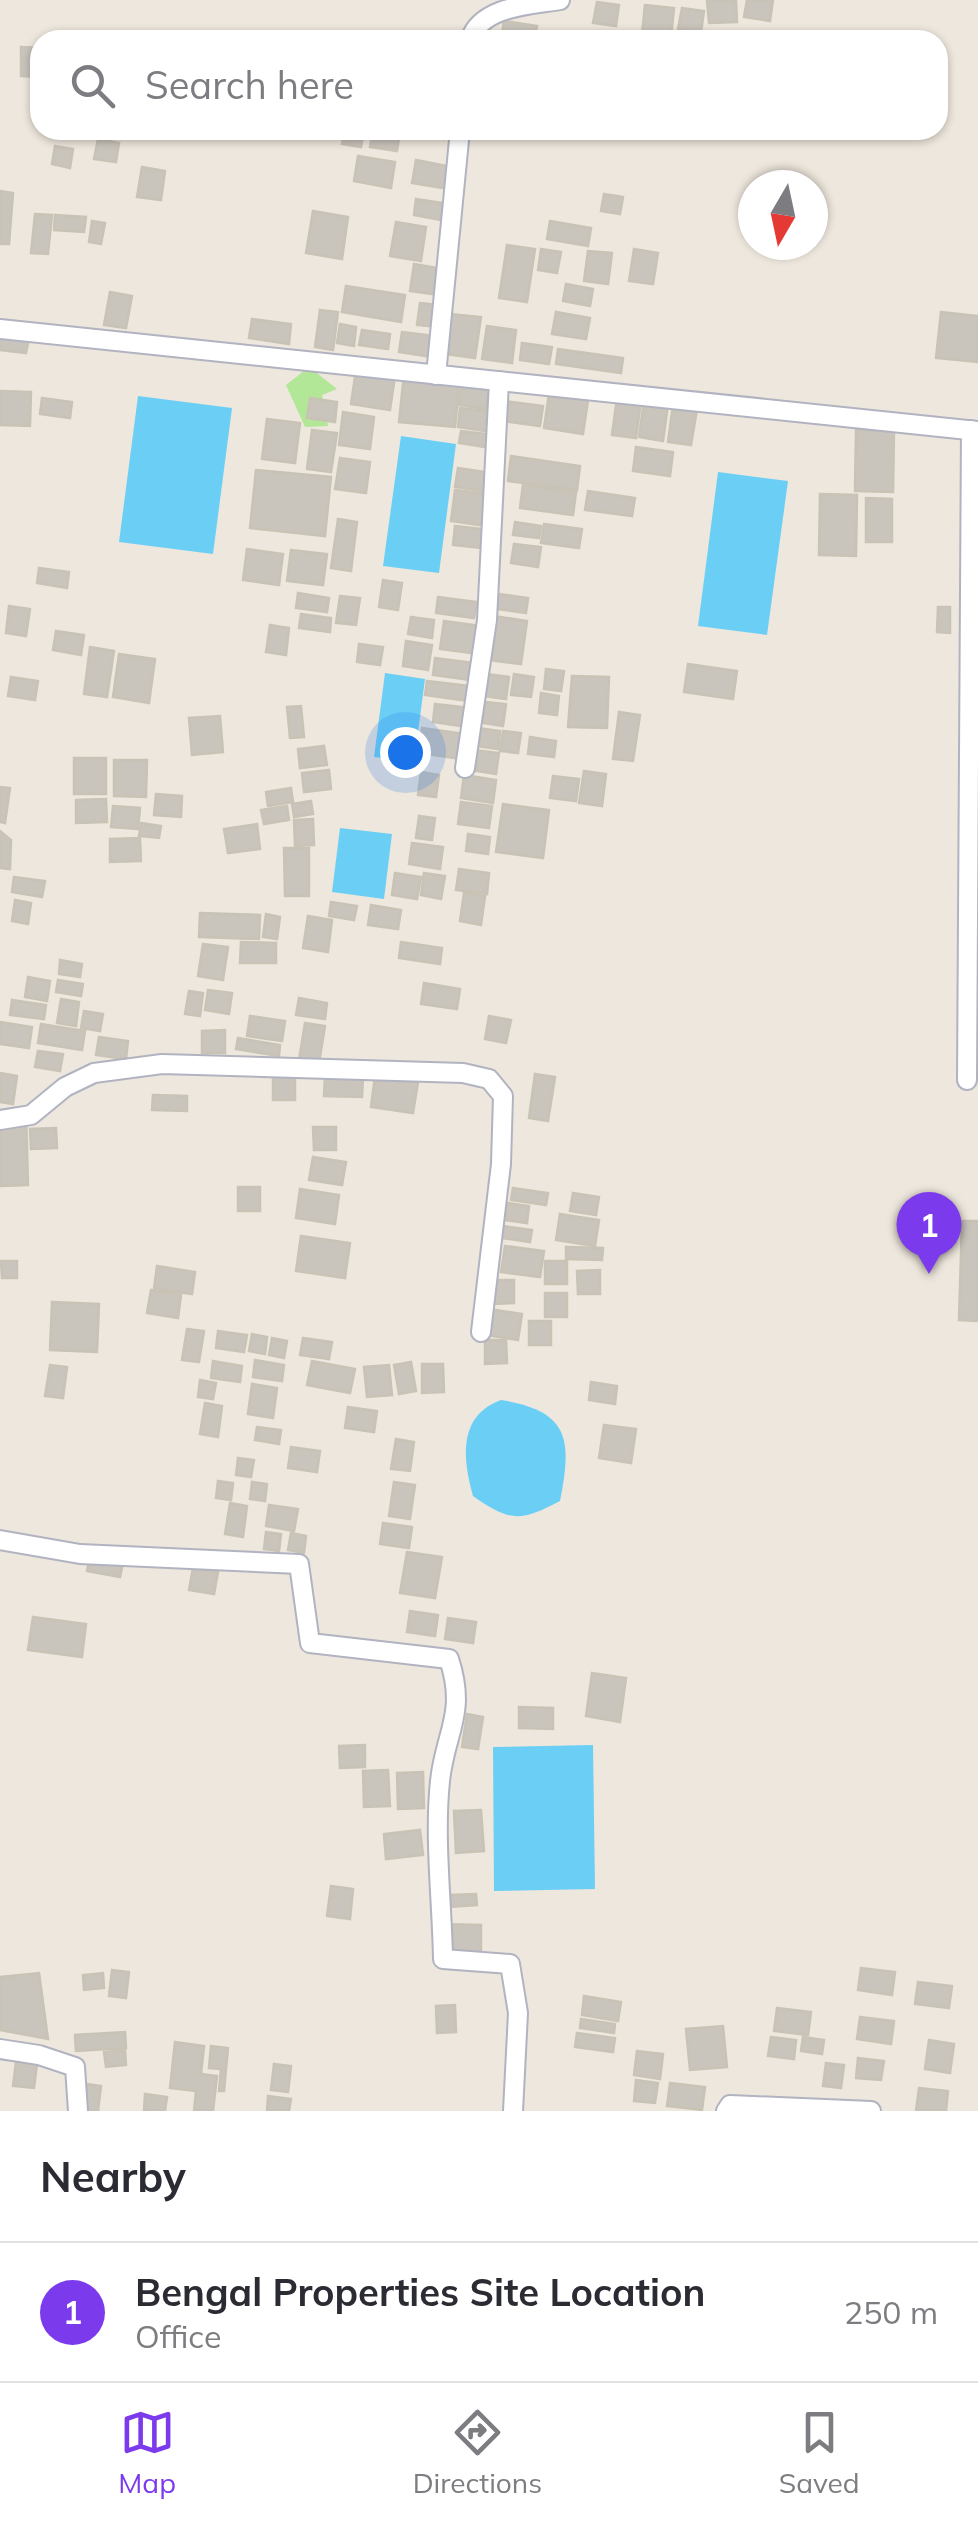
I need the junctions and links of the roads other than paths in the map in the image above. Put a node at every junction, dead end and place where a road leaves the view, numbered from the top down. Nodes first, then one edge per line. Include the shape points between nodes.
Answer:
1 (560, 0) edge
2 (476, 30) edge
3 (459, 140) edge
4 (0, 329) edge
5 (436, 374) junction
6 (499, 381) junction
7 (975, 430) edge
8 (465, 768) dead end
9 (967, 1080) dead end
10 (0, 1120) edge
11 (480, 1332) dead end
12 (0, 1540) edge
13 (0, 2049) edge
14 (78, 2111) edge
15 (513, 2111) edge
16 (726, 2111) edge
17 (871, 2111) edge

1 - 2 street via 493,15
3 - 5 street
4 - 5 street
5 - 6 street
6 - 7 street
6 - 8 street via 487,620
7 - 9 street
10 - 11 street via 31,1114 94,1073 162,1064 489,1079 503,1096 502,1164
12 - 15 street via 80,1554 292,1562 303,1573 310,1643 449,1660 457,1696 440,1779 443,1960 510,1964 518,2014
13 - 14 street via 74,2067
16 - 17 street via 730,2105

